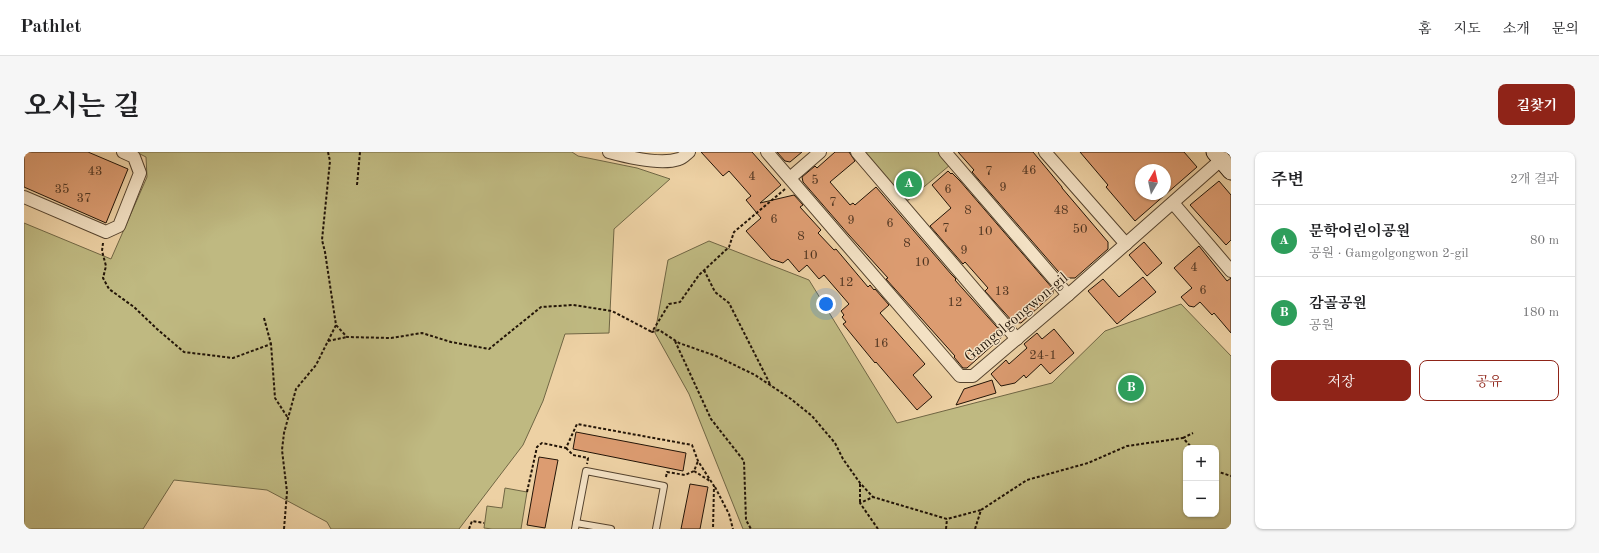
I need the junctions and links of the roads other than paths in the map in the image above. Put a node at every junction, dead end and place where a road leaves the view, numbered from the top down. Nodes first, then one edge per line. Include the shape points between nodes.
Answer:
1 (123, 152) edge
2 (608, 152) edge
3 (689, 152) edge
4 (766, 152) edge
5 (820, 152) edge
6 (857, 152) edge
7 (945, 152) edge
8 (1045, 152) edge
9 (665, 157) edge
10 (1223, 161) edge
11 (791, 180) junction
12 (24, 197) edge
13 (1172, 203) junction
14 (1126, 244) junction
15 (1231, 271) edge
16 (1068, 295) junction
17 (1017, 339) junction
18 (576, 526) edge
19 (611, 529) edge
20 (656, 529) edge

1 - 12 street via 134,157 140,173 119,226 106,232
2 - 9 street via 632,158
3 - 9 street via 680,159
4 - 11 street, Gamgolgongwon-gil
5 - 11 street
6 - 17 street
7 - 16 street
8 - 14 street
10 - 13 street, Gamgolgongwon-gil
11 - 17 street, Gamgolgongwon-gil via 960,376 973,376
13 - 14 street, Gamgolgongwon-gil
13 - 15 street
14 - 16 street, Gamgolgongwon-gil
16 - 17 street, Gamgolgongwon-gil
18 - 19 lane
18 - 20 lane via 586,471 664,486

